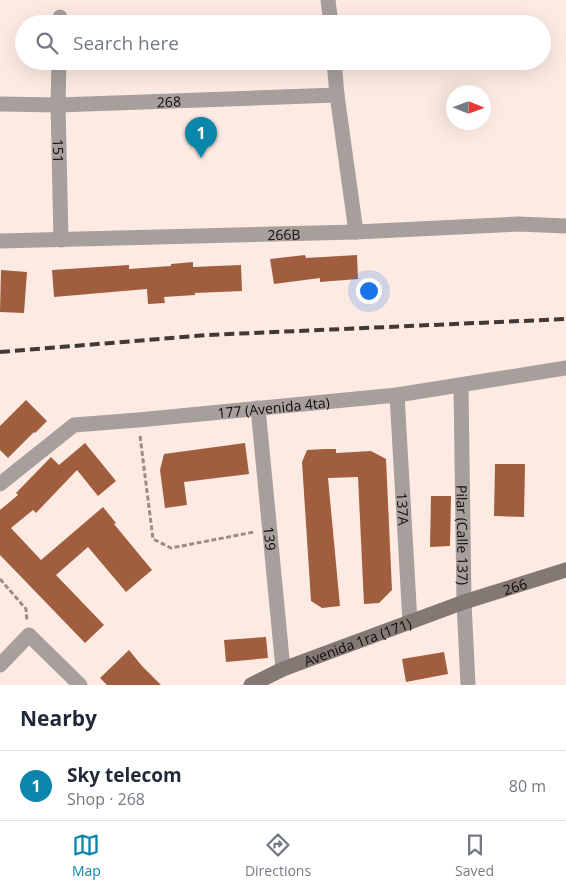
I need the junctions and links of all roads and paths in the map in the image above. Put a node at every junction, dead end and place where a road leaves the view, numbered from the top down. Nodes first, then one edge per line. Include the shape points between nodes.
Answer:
1 (328, 0) edge
2 (330, 15) edge
3 (59, 70) edge
4 (335, 70) edge
5 (337, 95) junction
6 (0, 104) edge
7 (58, 105) junction
8 (566, 226) edge
9 (356, 232) junction
10 (61, 240) junction
11 (0, 241) edge
12 (566, 368) edge
13 (461, 385) junction
14 (397, 395) junction
15 (258, 408) junction
16 (138, 420) junction
17 (0, 484) edge
18 (269, 529) junction
19 (566, 570) edge
20 (0, 579) edge
21 (464, 602) junction
22 (410, 622) junction
23 (29, 635) junction
24 (0, 665) edge
25 (283, 669) junction
26 (80, 685) edge
27 (250, 685) edge
28 (468, 685) edge

1 - 2 street
3 - 7 street, 151
4 - 5 street
5 - 7 street, 268
5 - 9 street
6 - 7 street, 268
7 - 10 street, 151
8 - 9 street, 266B via 518,224
9 - 10 street, 266B
10 - 11 street, 266B
12 - 13 street, 177 (Avenida 4ta)
13 - 14 street, 177 (Avenida 4ta)
13 - 21 street, Pilar (Calle 137)
14 - 15 street, 177 (Avenida 4ta)
14 - 22 street, 137A
15 - 16 street, 177 (Avenida 4ta)
15 - 18 street, 139
16 - 17 street, 177 (Avenida 4ta) via 74,425
16 - 18 path via 152,539 171,548
18 - 25 street, 139
19 - 21 street, 266
20 - 23 path via 26,608
21 - 22 street, Avenida 1ra (171)
21 - 28 street, Pilar (Calle 137)
22 - 25 street, Avenida 1ra (171)
23 - 24 street
23 - 26 street
25 - 27 street, Avenida 1ra (171)

